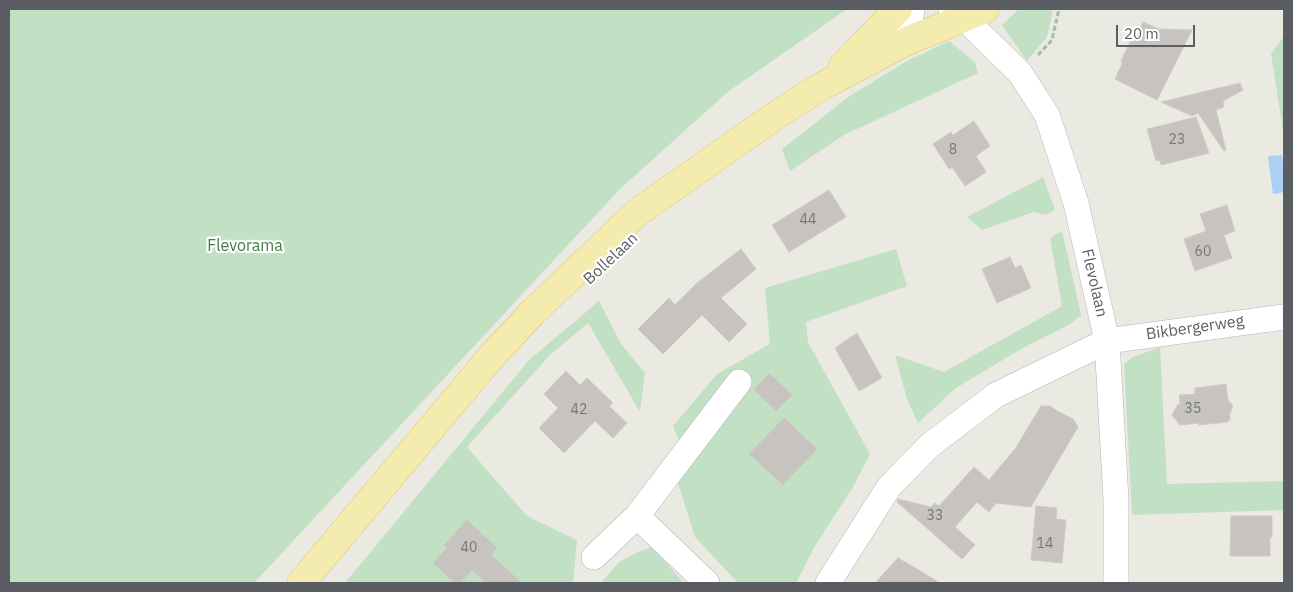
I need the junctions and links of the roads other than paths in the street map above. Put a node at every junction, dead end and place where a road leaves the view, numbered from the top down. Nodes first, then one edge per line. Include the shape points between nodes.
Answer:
1 (898, 9) edge
2 (912, 9) edge
3 (966, 11) edge
4 (907, 41) junction
5 (824, 85) junction
6 (1284, 317) edge
7 (1106, 341) junction
8 (739, 382) dead end
9 (636, 516) junction
10 (594, 557) dead end
11 (301, 583) edge
12 (707, 583) edge
13 (828, 583) edge
14 (1116, 583) edge

1 - 5 main road, Bollelaan
2 - 4 street
3 - 4 main road, Bollelaan
3 - 7 street, Flevolaan via 975,29 1020,73 1047,115 1076,203
4 - 5 main road, Bollelaan
5 - 11 main road, Bollelaan via 631,218 491,357
6 - 7 street, Bikbergerweg
7 - 13 street, Bikbergerweg via 996,395 929,446 889,488
7 - 14 street, Flevolaan via 1116,500
8 - 9 street
9 - 10 street
9 - 12 street

